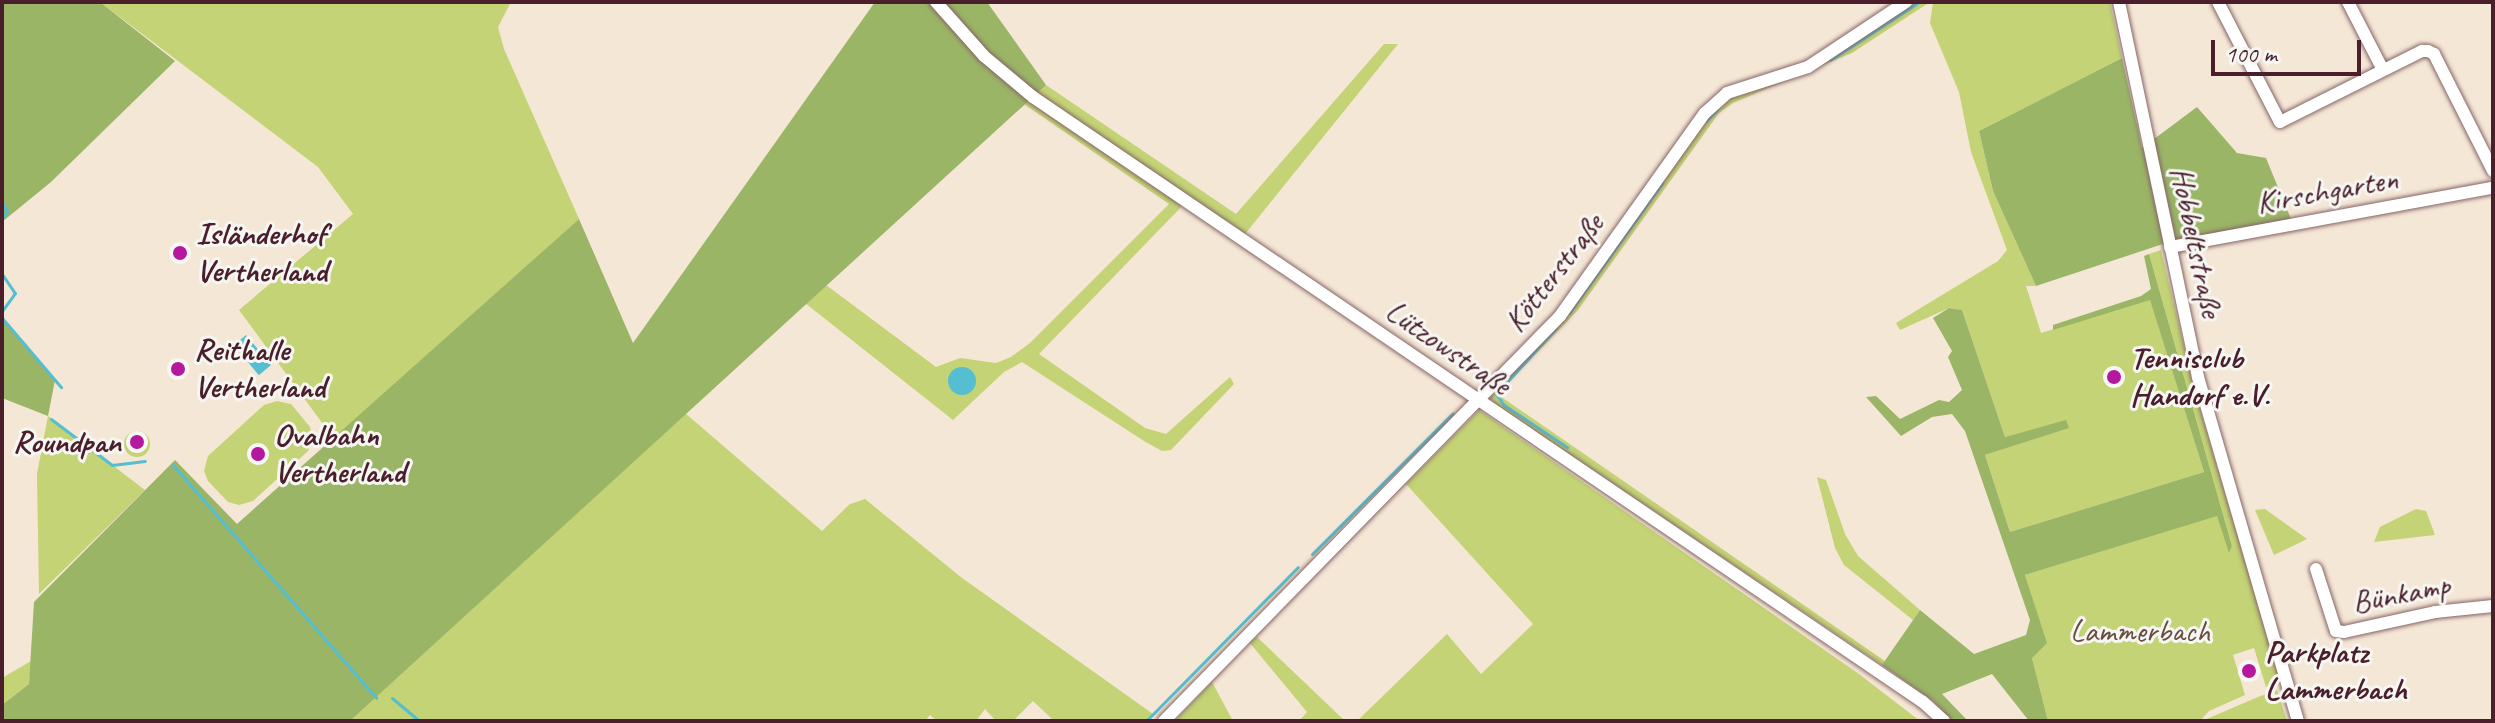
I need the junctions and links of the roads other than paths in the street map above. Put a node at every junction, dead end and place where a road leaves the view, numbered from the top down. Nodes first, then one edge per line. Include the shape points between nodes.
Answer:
1 (936, 2) edge
2 (1906, 2) edge
3 (2119, 2) edge
4 (2218, 2) edge
5 (2348, 2) edge
6 (2383, 70) junction
7 (2493, 171) edge
8 (2493, 188) edge
9 (2170, 247) junction
10 (1479, 400) junction
11 (2316, 569) dead end
12 (2493, 606) edge
13 (1164, 721) edge
14 (1944, 721) edge
15 (2298, 721) edge

1 - 10 street, Lützowstraße via 984,56 1024,90
2 - 10 street, Kötterstraße via 1808,67 1727,93 1705,113 1560,316
3 - 9 street, Hobbeltstraße
4 - 6 street via 2280,122
5 - 6 street
6 - 7 street via 2422,51 2434,54
8 - 9 street, Kirschgarten
9 - 15 street, Hobbeltstraße via 2198,377
10 - 13 street, Kötterstraße
10 - 14 street, Lützowstraße
11 - 12 street, Bünkamp via 2336,631

